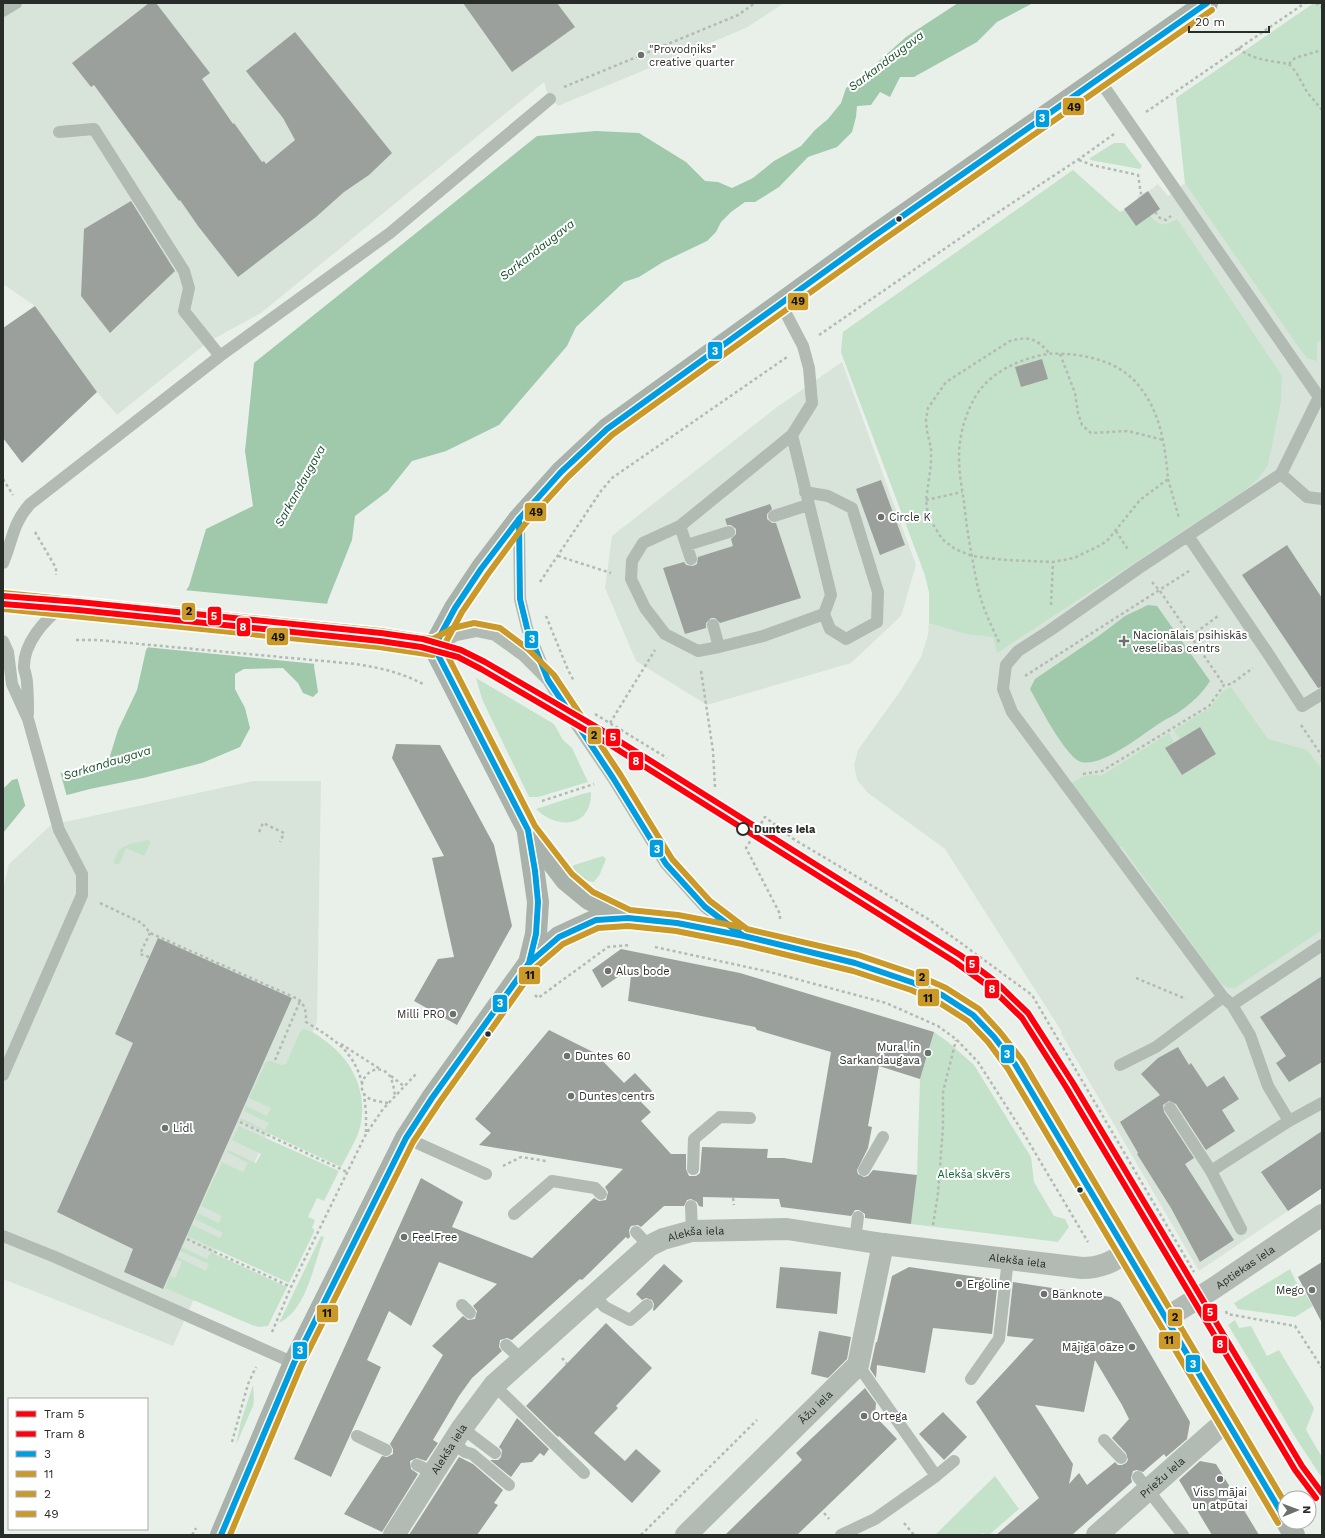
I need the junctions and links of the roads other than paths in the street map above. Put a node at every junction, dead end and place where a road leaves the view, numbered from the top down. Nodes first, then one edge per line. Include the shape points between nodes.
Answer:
1 (16, 3) edge
2 (1207, 3) edge
3 (3, 11) edge
4 (1098, 78) junction
5 (550, 98) road end
6 (59, 132) dead end
7 (781, 304) junction
8 (220, 356) junction
9 (1321, 397) edge
10 (792, 435) junction
11 (1280, 474) junction
12 (806, 492) junction
13 (1322, 499) edge
14 (808, 505) junction
15 (774, 516) dead end
16 (519, 519) junction
17 (680, 526) junction
18 (729, 532) dead end
19 (1188, 536) junction
20 (687, 545) junction
21 (691, 559) dead end
22 (3, 563) edge
23 (3, 602) edge
24 (70, 607) junction
25 (824, 614) junction
26 (713, 625) dead end
27 (3, 641) edge
28 (434, 647) junction
29 (719, 647) junction
30 (548, 680) junction
31 (1322, 694) edge
32 (28, 719) junction
33 (528, 830) junction
34 (628, 918) junction
35 (744, 936) junction
36 (1322, 945) edge
37 (529, 963) junction
38 (1223, 997) junction
39 (1232, 1005) junction
40 (1120, 1065) dead end
41 (3, 1075) edge
42 (1322, 1103) edge
43 (1170, 1108) dead end
44 (750, 1118) dead end
45 (1289, 1121) junction
46 (883, 1137) dead end
47 (406, 1138) junction
48 (693, 1169) dead end
49 (864, 1170) dead end
50 (1211, 1171) junction
51 (486, 1174) dead end
52 (601, 1194) dead end
53 (692, 1206) dead end
54 (514, 1214) dead end
55 (1322, 1215) edge
56 (858, 1217) dead end
57 (1241, 1229) dead end
58 (692, 1231) junction
59 (3, 1236) edge
60 (855, 1240) junction
61 (882, 1244) junction
62 (1127, 1252) junction
63 (1008, 1259) junction
64 (593, 1295) junction
65 (647, 1305) dead end
66 (1166, 1318) junction
67 (506, 1345) dead end
68 (522, 1360) junction
69 (294, 1363) junction
70 (858, 1365) junction
71 (971, 1379) dead end
72 (494, 1386) junction
73 (1227, 1420) junction
74 (458, 1435) junction
75 (357, 1436) dead end
76 (1104, 1440) dead end
77 (386, 1450) dead end
78 (495, 1453) dead end
79 (1121, 1458) dead end
80 (954, 1462) dead end
81 (584, 1473) dead end
82 (936, 1476) junction
83 (1143, 1483) junction
84 (510, 1485) dead end
85 (1277, 1505) edge
86 (1104, 1533) edge
87 (221, 1535) edge
88 (394, 1535) edge
89 (686, 1535) edge
90 (841, 1535) edge
91 (1183, 1535) edge

1 - 3 lane
2 - 4 main road
4 - 7 main road
4 - 9 lane
5 - 8 lane via 390,233
6 - 8 lane via 94,129 184,271 189,288 184,311
7 - 10 lane via 803,346 809,368 812,403
7 - 16 main road via 607,429 561,472
8 - 22 lane via 30,504 19,517
9 - 11 lane
10 - 12 lane
10 - 17 lane
11 - 13 lane via 1307,497
11 - 19 lane
12 - 14 lane
12 - 25 lane via 828,496 852,508 878,592 877,622 846,639 830,629
14 - 15 lane
14 - 25 lane via 831,595
16 - 28 main road via 481,568
16 - 30 lane via 520,599 527,628
17 - 20 lane
17 - 29 lane via 643,543 632,560 631,579 645,608 665,634 698,651
18 - 20 lane
19 - 31 lane via 1302,706
19 - 38 lane via 1018,651 1006,665 1003,688 1012,712
20 - 21 lane
23 - 24 main road
24 - 28 main road via 380,639
24 - 32 lane via 42,626 25,657
25 - 29 lane via 763,636
26 - 29 lane
27 - 32 lane via 8,652 12,684
28 - 30 lane via 456,635 476,631 495,635 523,655
28 - 33 main road
30 - 35 lane via 666,864 705,907
32 - 41 lane via 55,816 82,874 82,895
33 - 34 main road via 566,880 589,899
33 - 37 main road via 538,902 536,934
34 - 35 main road via 677,923
34 - 37 main road via 596,920 577,928 559,937
35 - 62 main road via 855,963 914,982 942,995 973,1015 1015,1064
36 - 39 lane
37 - 47 main road
38 - 39 lane
38 - 40 lane via 1156,1047
39 - 45 lane via 1250,1035 1268,1086
42 - 45 lane
43 - 50 lane
44 - 48 lane via 720,1117 694,1139
45 - 50 lane
46 - 49 lane
47 - 51 lane
47 - 69 main road
50 - 57 lane
52 - 54 lane via 595,1188 552,1181
53 - 58 lane
55 - 66 street, Aptiekas iela
56 - 60 lane
58 - 60 street, Alekša iela via 787,1229
58 - 64 street, Alekša iela via 663,1239 643,1239
59 - 69 lane
60 - 61 street, Alekša iela
61 - 63 street, Alekša iela
61 - 70 street
62 - 63 street, Alekša iela via 1102,1266 1082,1268
62 - 66 main road
63 - 71 lane via 999,1339
64 - 65 lane via 605,1307 630,1320
64 - 68 street, Alekša iela
66 - 73 main road
67 - 68 lane
68 - 72 street, Alekša iela
69 - 87 main road
70 - 82 lane
70 - 89 street, Āžu iela
72 - 74 street, Alekša iela
72 - 81 lane
73 - 83 street, Priežu iela
73 - 85 main road
74 - 78 lane
74 - 84 lane via 465,1452 472,1454
74 - 88 street, Alekša iela via 425,1469
75 - 77 lane
76 - 79 lane
80 - 82 lane
82 - 90 lane via 875,1519
83 - 86 street, Priežu iela
83 - 91 lane

